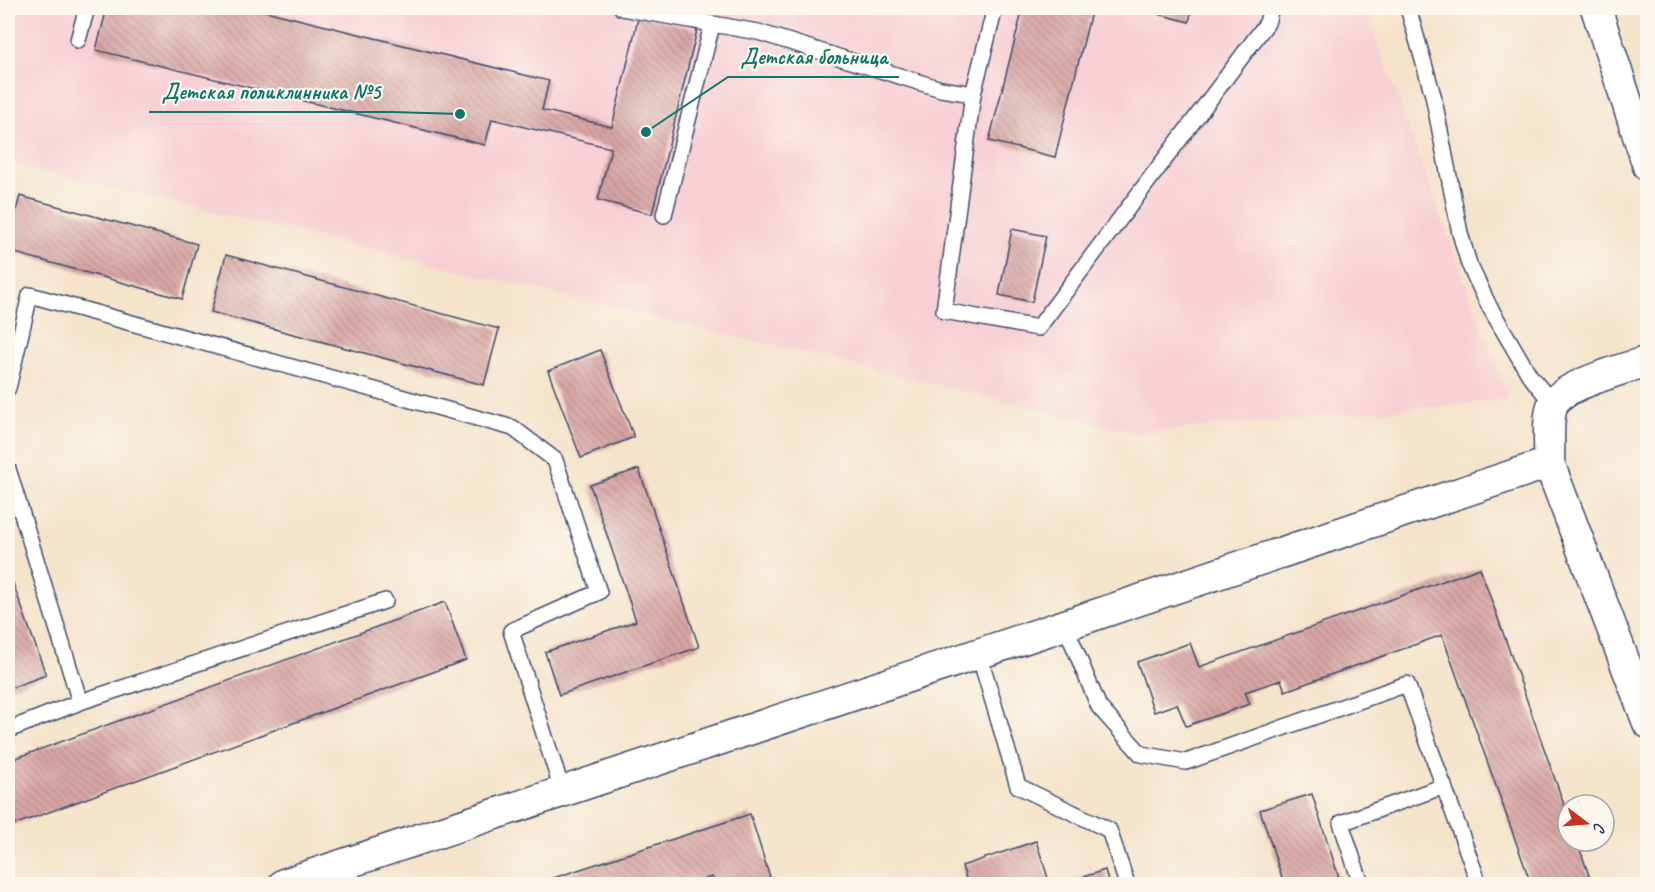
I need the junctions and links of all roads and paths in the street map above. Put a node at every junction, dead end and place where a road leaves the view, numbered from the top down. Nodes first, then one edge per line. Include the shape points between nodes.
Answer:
1 (87, 8) edge
2 (622, 8) edge
3 (995, 8) edge
4 (1271, 8) edge
5 (1407, 8) edge
6 (1596, 8) edge
7 (712, 25) junction
8 (78, 40) dead end
9 (974, 94) junction
10 (1647, 166) edge
11 (664, 215) dead end
12 (1647, 361) edge
13 (8, 388) edge
14 (1553, 404) junction
15 (1550, 463) junction
16 (8, 469) edge
17 (385, 602) dead end
18 (1065, 626) junction
19 (979, 654) junction
20 (80, 702) junction
21 (1647, 723) edge
22 (8, 730) edge
23 (1444, 786) junction
24 (563, 793) junction
25 (350, 875) edge
26 (284, 885) edge
27 (1127, 885) edge
28 (1361, 885) edge
29 (1479, 885) edge

1 - 8 lane
2 - 7 lane
3 - 9 lane
4 - 9 lane via 1267,23 1038,328 944,311
5 - 14 lane via 1433,95 1469,264 1530,376
6 - 10 street
7 - 9 lane via 758,32 940,89
7 - 11 lane
12 - 14 street via 1577,386
13 - 24 lane via 30,295 513,428 555,460 599,592 511,631
14 - 15 street
15 - 18 street
15 - 21 street
16 - 20 lane
17 - 20 lane
18 - 19 street
18 - 23 lane via 1099,707 1141,754 1186,762 1407,684
19 - 24 street
19 - 27 lane via 1018,786 1110,831
20 - 22 lane
23 - 28 lane via 1341,823
23 - 29 lane
24 - 25 street
25 - 26 street

